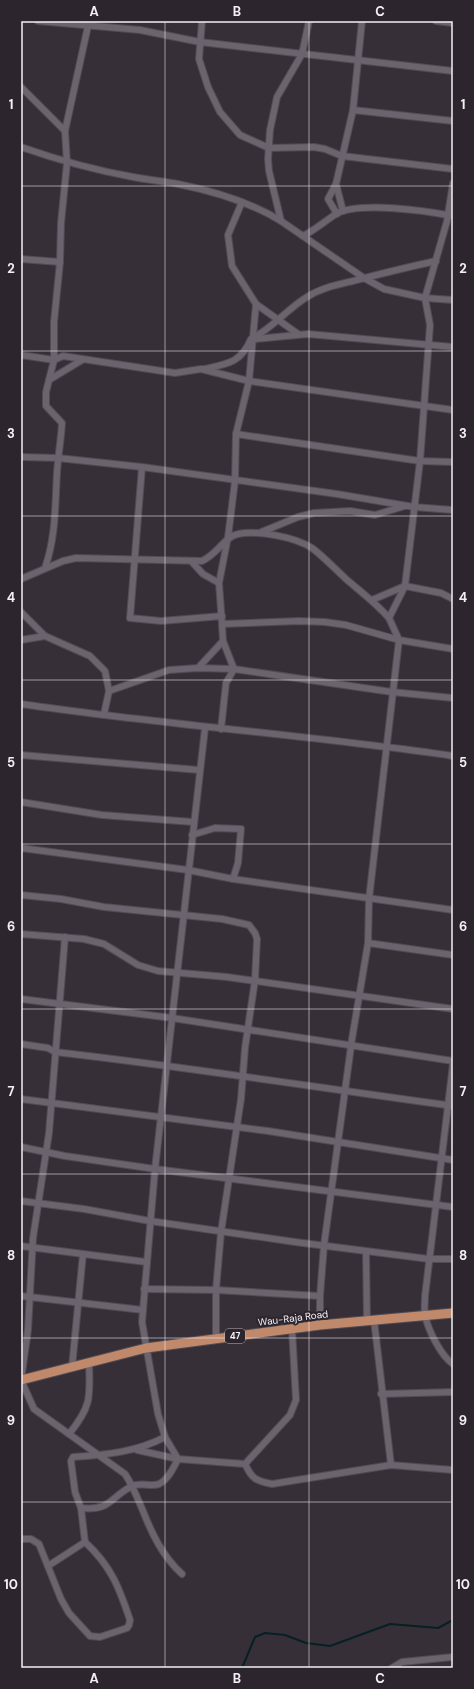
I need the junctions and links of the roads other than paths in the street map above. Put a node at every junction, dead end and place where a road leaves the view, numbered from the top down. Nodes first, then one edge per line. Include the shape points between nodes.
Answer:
1 (38, 21) edge
2 (202, 21) edge
3 (309, 21) edge
4 (362, 21) edge
5 (436, 21) edge
6 (453, 23) edge
7 (88, 26) junction
8 (200, 42) junction
9 (302, 54) junction
10 (360, 59) junction
11 (453, 71) edge
12 (21, 87) edge
13 (353, 110) junction
14 (453, 121) edge
15 (65, 131) junction
16 (21, 147) edge
17 (269, 148) junction
18 (342, 156) junction
19 (66, 163) junction
20 (453, 169) edge
21 (453, 183) edge
22 (336, 184) junction
23 (242, 202) junction
24 (340, 213) junction
25 (451, 215) edge
26 (281, 221) junction
27 (303, 236) junction
28 (21, 259) edge
29 (436, 261) junction
30 (60, 262) junction
31 (364, 278) junction
32 (425, 298) junction
33 (453, 300) edge
34 (256, 304) junction
35 (277, 319) junction
36 (298, 334) junction
37 (251, 340) junction
38 (428, 344) junction
39 (453, 347) edge
40 (21, 356) edge
41 (54, 360) junction
42 (82, 360) junction
43 (201, 369) junction
44 (49, 380) junction
45 (249, 381) junction
46 (424, 406) junction
47 (453, 410) edge
48 (236, 434) junction
49 (21, 457) edge
50 (58, 458) junction
51 (420, 461) junction
52 (453, 462) edge
53 (142, 468) junction
54 (235, 481) junction
55 (407, 506) junction
56 (414, 507) junction
57 (453, 510) edge
58 (258, 534) junction
59 (228, 537) junction
60 (134, 559) junction
61 (192, 562) junction
62 (45, 568) junction
63 (21, 579) edge
64 (219, 583) junction
65 (405, 586) junction
66 (453, 599) edge
67 (372, 600) junction
68 (21, 612) edge
69 (222, 616) junction
70 (389, 618) junction
71 (222, 624) junction
72 (45, 636) junction
73 (21, 640) edge
74 (399, 640) junction
75 (223, 641) junction
76 (453, 649) edge
77 (198, 668) junction
78 (234, 669) junction
79 (109, 691) junction
80 (392, 692) junction
81 (453, 698) edge
82 (21, 704) edge
83 (104, 714) junction
84 (205, 728) junction
85 (221, 729) junction
86 (386, 747) junction
87 (21, 755) edge
88 (453, 756) edge
89 (199, 770) junction
90 (21, 802) edge
91 (193, 822) junction
92 (192, 835) junction
93 (21, 848) edge
94 (188, 870) junction
95 (233, 878) junction
96 (21, 895) edge
97 (369, 899) junction
98 (453, 910) edge
99 (183, 915) junction
100 (21, 934) edge
101 (65, 937) junction
102 (368, 943) junction
103 (453, 955) edge
104 (177, 974) junction
105 (255, 980) junction
106 (358, 994) junction
107 (21, 999) edge
108 (59, 1003) junction
109 (453, 1009) edge
110 (172, 1018) junction
111 (247, 1030) junction
112 (21, 1044) edge
113 (351, 1045) junction
114 (55, 1052) junction
115 (453, 1060) edge
116 (453, 1064) edge
117 (167, 1065) junction
118 (242, 1076) junction
119 (345, 1092) junction
120 (21, 1099) edge
121 (52, 1102) junction
122 (451, 1106) edge
123 (161, 1117) junction
124 (237, 1128) junction
125 (338, 1143) junction
126 (21, 1147) edge
127 (45, 1152) junction
128 (442, 1159) junction
129 (453, 1160) edge
130 (156, 1169) junction
131 (229, 1178) junction
132 (331, 1191) junction
133 (21, 1201) edge
134 (37, 1203) junction
135 (436, 1205) junction
136 (453, 1207) edge
137 (150, 1221) junction
138 (221, 1232) junction
139 (324, 1245) junction
140 (21, 1246) edge
141 (32, 1248) junction
142 (366, 1251) junction
143 (83, 1254) junction
144 (429, 1259) junction
145 (453, 1259) edge
146 (146, 1262) junction
147 (144, 1289) junction
148 (216, 1290) junction
149 (21, 1296) edge
150 (320, 1296) junction
151 (29, 1297) junction
152 (79, 1303) junction
153 (143, 1310) junction
154 (453, 1313) edge
155 (425, 1316) junction
156 (370, 1321) junction
157 (320, 1325) junction
158 (292, 1329) junction
159 (216, 1339) junction
160 (23, 1347) edge
161 (146, 1348) junction
162 (89, 1362) junction
163 (453, 1364) edge
164 (72, 1367) junction
165 (21, 1380) edge
166 (453, 1392) edge
167 (381, 1394) junction
168 (69, 1434) junction
169 (165, 1437) junction
170 (134, 1449) junction
171 (98, 1455) junction
172 (178, 1459) junction
173 (244, 1464) junction
174 (390, 1465) junction
175 (453, 1470) edge
176 (133, 1486) junction
177 (80, 1508) junction
178 (21, 1538) edge
179 (85, 1542) junction
180 (48, 1566) junction
181 (182, 1574) dead end
182 (453, 1657) edge
183 (392, 1668) edge

1 - 7 street
2 - 8 street
3 - 9 street
4 - 10 street
5 - 6 street
7 - 8 street via 140,30
7 - 15 street
8 - 9 street
8 - 17 street via 199,60 220,112 240,135
9 - 10 street
9 - 17 street via 277,97
10 - 11 street
10 - 13 street
12 - 15 street
13 - 14 street
13 - 18 street
15 - 19 street
16 - 19 street
17 - 18 street via 314,147
17 - 26 street via 269,170
18 - 20 street
18 - 22 street
19 - 23 street via 135,178 178,184
19 - 30 street
21 - 25 street
22 - 24 street
22 - 24 street via 328,199
23 - 26 street
23 - 34 street via 228,235 232,266
24 - 25 street via 374,208 420,210
24 - 27 street
25 - 29 street
26 - 27 street
27 - 31 street
28 - 30 street
29 - 31 street
29 - 32 street
30 - 41 street via 54,322
31 - 32 street via 384,289
31 - 35 street via 319,290
32 - 33 street
32 - 38 street via 430,325
34 - 35 street
34 - 37 street
35 - 36 street
35 - 37 street via 264,333
36 - 37 street
36 - 38 street
37 - 43 street via 247,350 239,358
37 - 45 street
38 - 39 street
38 - 46 street
40 - 41 street
41 - 42 street via 63,356
41 - 44 street
42 - 43 street via 175,374
42 - 44 street
43 - 45 street
44 - 50 street via 46,406 62,423
45 - 46 street
45 - 48 street
46 - 47 street
46 - 51 street
48 - 51 street
48 - 54 street
49 - 50 street
50 - 53 street
50 - 62 street via 55,526 52,548
51 - 52 street
51 - 56 street
53 - 54 street
53 - 60 street
54 - 55 street
54 - 59 street
55 - 56 street
55 - 58 street via 375,514 350,511 314,513
56 - 57 street
56 - 65 street
58 - 59 street via 237,534
58 - 67 street via 287,538 311,547
59 - 61 street via 213,556
59 - 64 street
60 - 61 street
60 - 62 street via 76,558
60 - 69 street via 130,618 160,621
61 - 64 street via 203,574
62 - 63 street
64 - 69 street
65 - 66 street via 441,593
65 - 67 street
65 - 70 street
67 - 70 street
68 - 72 street
69 - 71 street
70 - 74 street
71 - 74 street via 325,622 346,625
71 - 75 street
72 - 73 street
72 - 79 street via 90,656 105,671
74 - 76 street
74 - 80 street
75 - 77 street
75 - 78 street
77 - 78 street
77 - 79 street via 169,670
78 - 80 street
78 - 85 street via 226,683
79 - 83 street
80 - 81 street
80 - 86 street
82 - 83 street
83 - 84 street
84 - 85 street
84 - 89 street
85 - 86 street
86 - 88 street
86 - 97 street
87 - 89 street
89 - 91 street
90 - 91 street via 102,815
91 - 92 street
92 - 94 street
92 - 95 street via 215,828 241,829 238,863
93 - 94 street
94 - 95 street
94 - 99 street
95 - 97 street
96 - 99 street
97 - 98 street
97 - 102 street
99 - 104 street
99 - 105 street via 249,925 257,939
100 - 101 street
101 - 104 street via 104,944 138,965
101 - 108 street
102 - 103 street
102 - 106 street
104 - 105 street
104 - 110 street
105 - 106 street
105 - 111 street
106 - 109 street
106 - 113 street
107 - 108 street
108 - 110 street
108 - 114 street
110 - 111 street
110 - 117 street
111 - 113 street
111 - 118 street
112 - 114 street via 48,1048
113 - 115 street
113 - 119 street
114 - 117 street
114 - 121 street
116 - 122 street
117 - 118 street
117 - 123 street
118 - 119 street
118 - 124 street
119 - 122 street
119 - 125 street
120 - 121 street
121 - 123 street
121 - 127 street
122 - 128 street
123 - 124 street
123 - 130 street
124 - 125 street
124 - 131 street
125 - 128 street
125 - 132 street
126 - 127 street
127 - 130 street
127 - 134 street
128 - 129 street
128 - 135 street
130 - 131 street
130 - 137 street
131 - 132 street
131 - 138 street
132 - 135 street
132 - 139 street
133 - 134 street
134 - 137 street
134 - 141 street
135 - 136 street
135 - 144 street
137 - 138 street
137 - 146 street
138 - 139 street
138 - 148 street
139 - 142 street
139 - 150 street
140 - 141 street
141 - 143 street
141 - 151 street
142 - 144 street
142 - 156 street
143 - 146 street
143 - 152 street
144 - 145 street
144 - 155 street
146 - 147 street
147 - 148 street
147 - 153 street
148 - 150 street
148 - 159 street
149 - 151 street
150 - 157 street
151 - 152 street
151 - 160 street
152 - 153 street
152 - 164 street
153 - 161 street via 142,1328
154 - 155 main road, Wau-Raja Road / 47
155 - 156 main road, Wau-Raja Road / 47
155 - 163 street via 445,1359
156 - 157 main road, Wau-Raja Road / 47
156 - 167 street
157 - 158 main road, Wau-Raja Road / 47
158 - 159 main road, Wau-Raja Road / 47
158 - 173 street via 296,1400 294,1407 280,1426
159 - 161 main road, Wau-Raja Road / 47
160 - 165 street
161 - 162 main road, Wau-Raja Road / 47
161 - 169 street via 158,1414
162 - 164 main road, Wau-Raja Road / 47
162 - 168 street via 88,1405
164 - 165 main road, Wau-Raja Road / 47
165 - 168 street via 34,1409
166 - 167 street
167 - 174 street
168 - 171 street
169 - 170 street via 149,1446
169 - 172 street
170 - 171 street
170 - 172 street
171 - 176 street via 125,1474
171 - 177 street via 73,1457 71,1461
172 - 173 street
172 - 176 street via 170,1474 159,1484
173 - 174 street via 257,1481 272,1484
174 - 175 street
176 - 177 street via 106,1506 94,1510
176 - 181 street via 158,1544
177 - 179 street
178 - 180 street via 31,1539 39,1544
179 - 180 street
179 - 180 street via 100,1556 113,1575 130,1620 127,1628 100,1637 90,1636 61,1599
182 - 183 street via 402,1662

